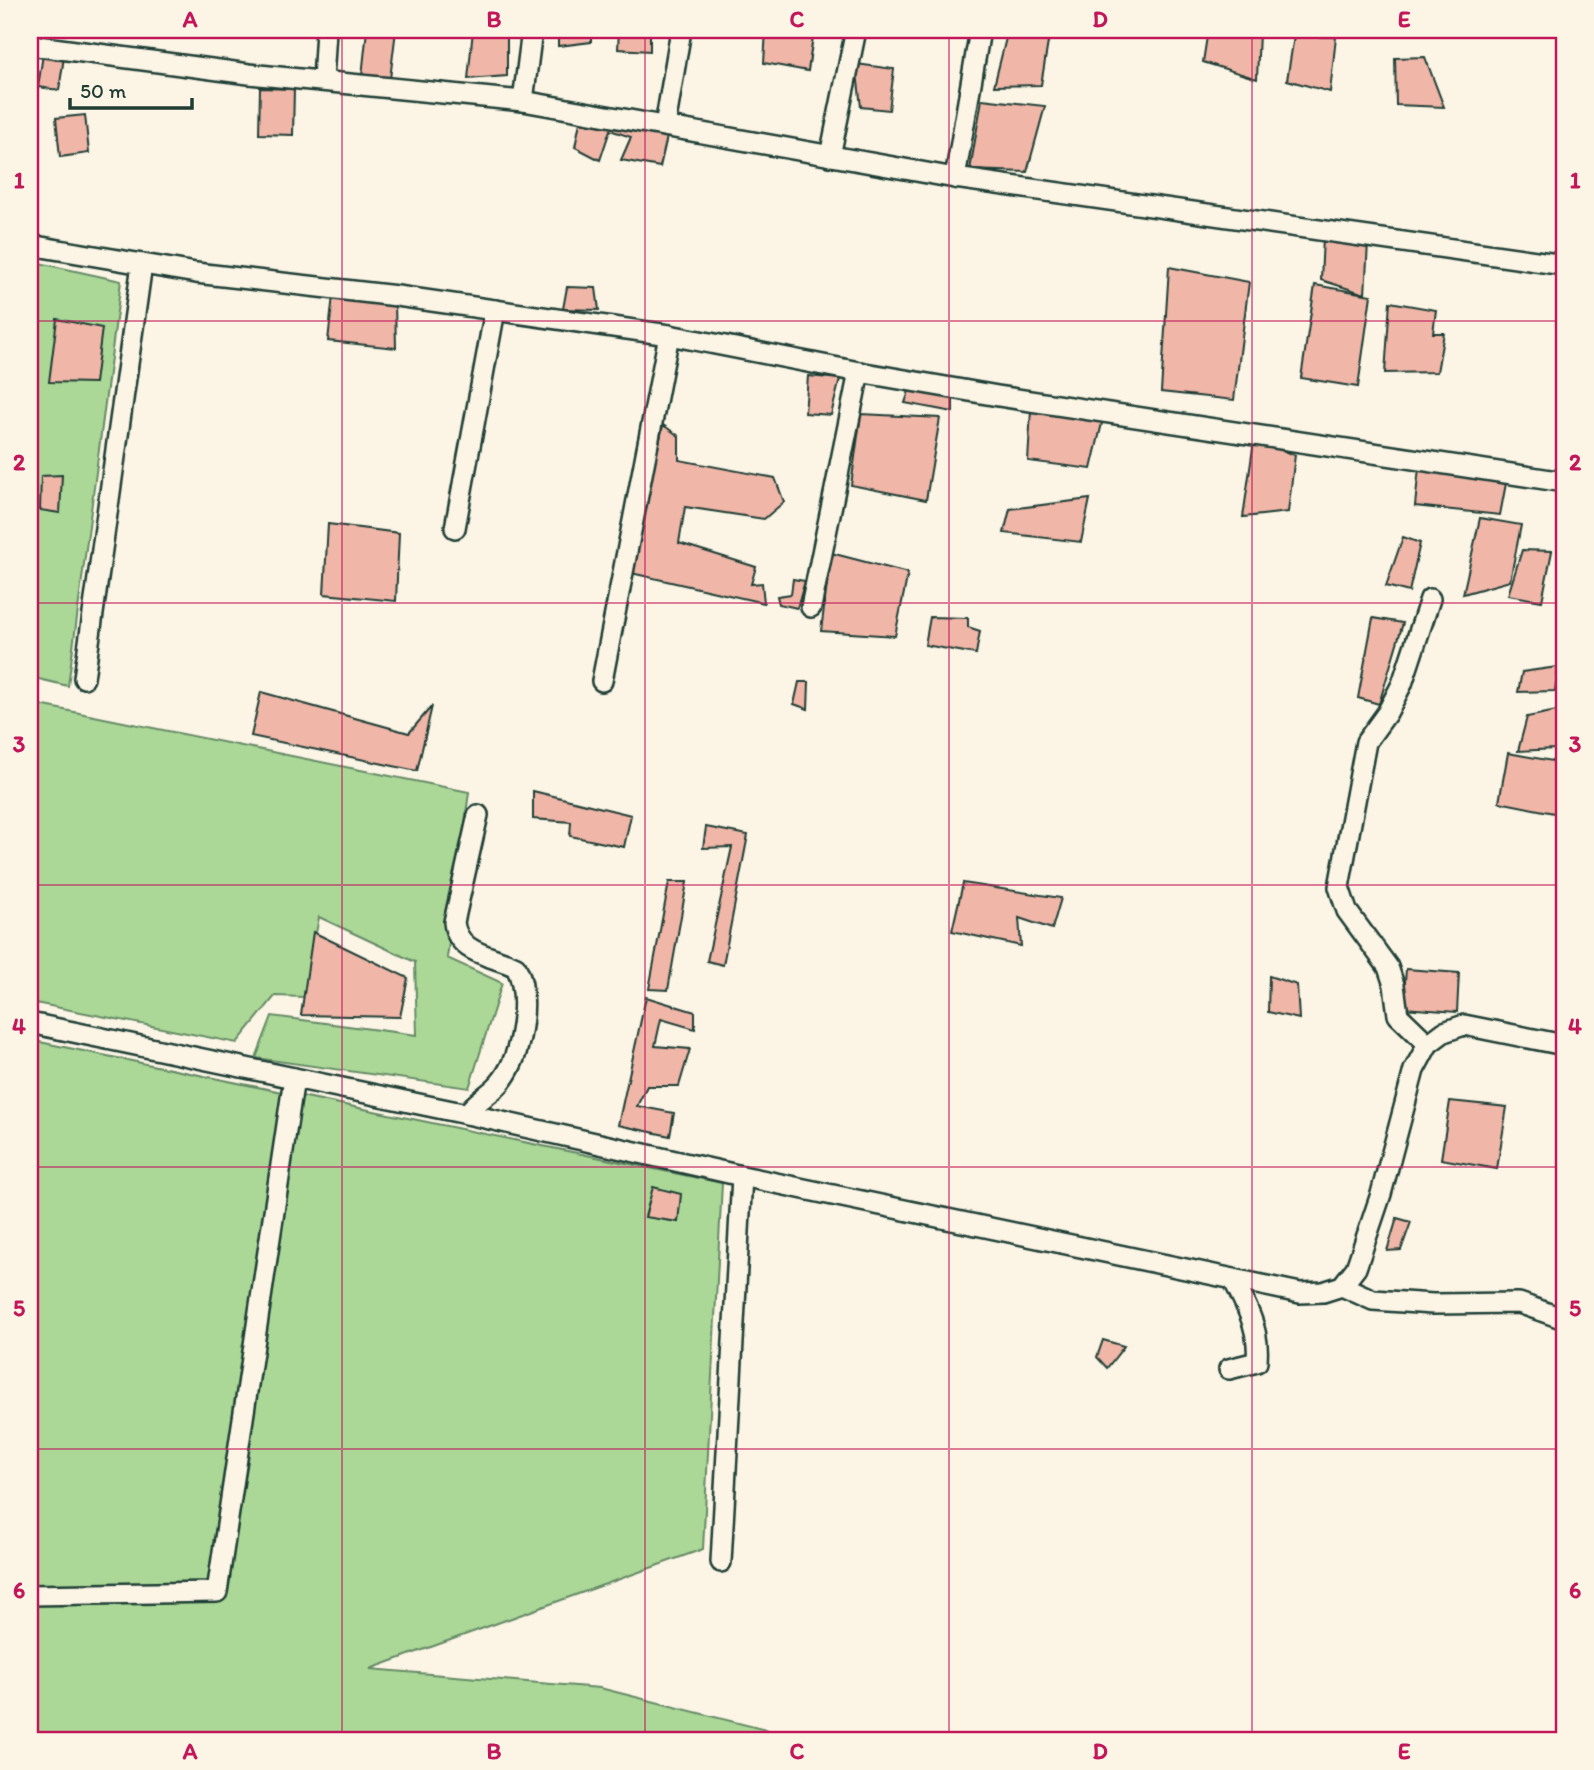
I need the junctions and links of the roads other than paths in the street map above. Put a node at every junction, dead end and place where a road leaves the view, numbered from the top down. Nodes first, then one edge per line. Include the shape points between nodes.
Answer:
1 (326, 30) edge
2 (532, 30) edge
3 (681, 30) edge
4 (856, 30) edge
5 (980, 30) edge
6 (30, 45) edge
7 (323, 82) junction
8 (523, 101) junction
9 (664, 126) junction
10 (830, 156) junction
11 (955, 178) junction
12 (30, 246) edge
13 (142, 264) junction
14 (1564, 265) edge
15 (495, 310) junction
16 (670, 335) junction
17 (859, 372) junction
18 (1564, 482) edge
19 (455, 528) dead end
20 (1430, 598) dead end
21 (811, 607) dead end
22 (84, 678) dead end
23 (602, 681) dead end
24 (478, 816) dead end
25 (30, 1023) edge
26 (1428, 1045) junction
27 (1564, 1045) edge
28 (295, 1078) junction
29 (467, 1114) junction
30 (742, 1176) junction
31 (1233, 1279) junction
32 (1342, 1286) junction
33 (1564, 1319) edge
34 (1228, 1369) dead end
35 (721, 1562) dead end
36 (30, 1595) edge

1 - 7 street
2 - 8 street
3 - 9 street
4 - 10 street
5 - 11 street
6 - 7 street
7 - 8 street
8 - 9 street
9 - 10 street
10 - 11 street
11 - 14 street
12 - 13 street
13 - 15 street
13 - 22 street
15 - 16 street
15 - 19 street
16 - 17 street
16 - 23 street
17 - 18 street
17 - 21 street
20 - 26 street via 1402,684 1366,742 1339,887 1347,911 1388,967 1398,1015
24 - 29 street via 455,932 474,952 516,967 524,998 512,1063 502,1082
25 - 28 street
26 - 27 street via 1444,1032 1464,1025
26 - 32 street via 1414,1070 1356,1268
28 - 29 street
28 - 36 street via 217,1592
29 - 30 street
30 - 31 street
30 - 35 street
31 - 32 street via 1300,1293
31 - 34 street via 1254,1322 1259,1345 1257,1362
32 - 33 street via 1373,1300 1519,1303

